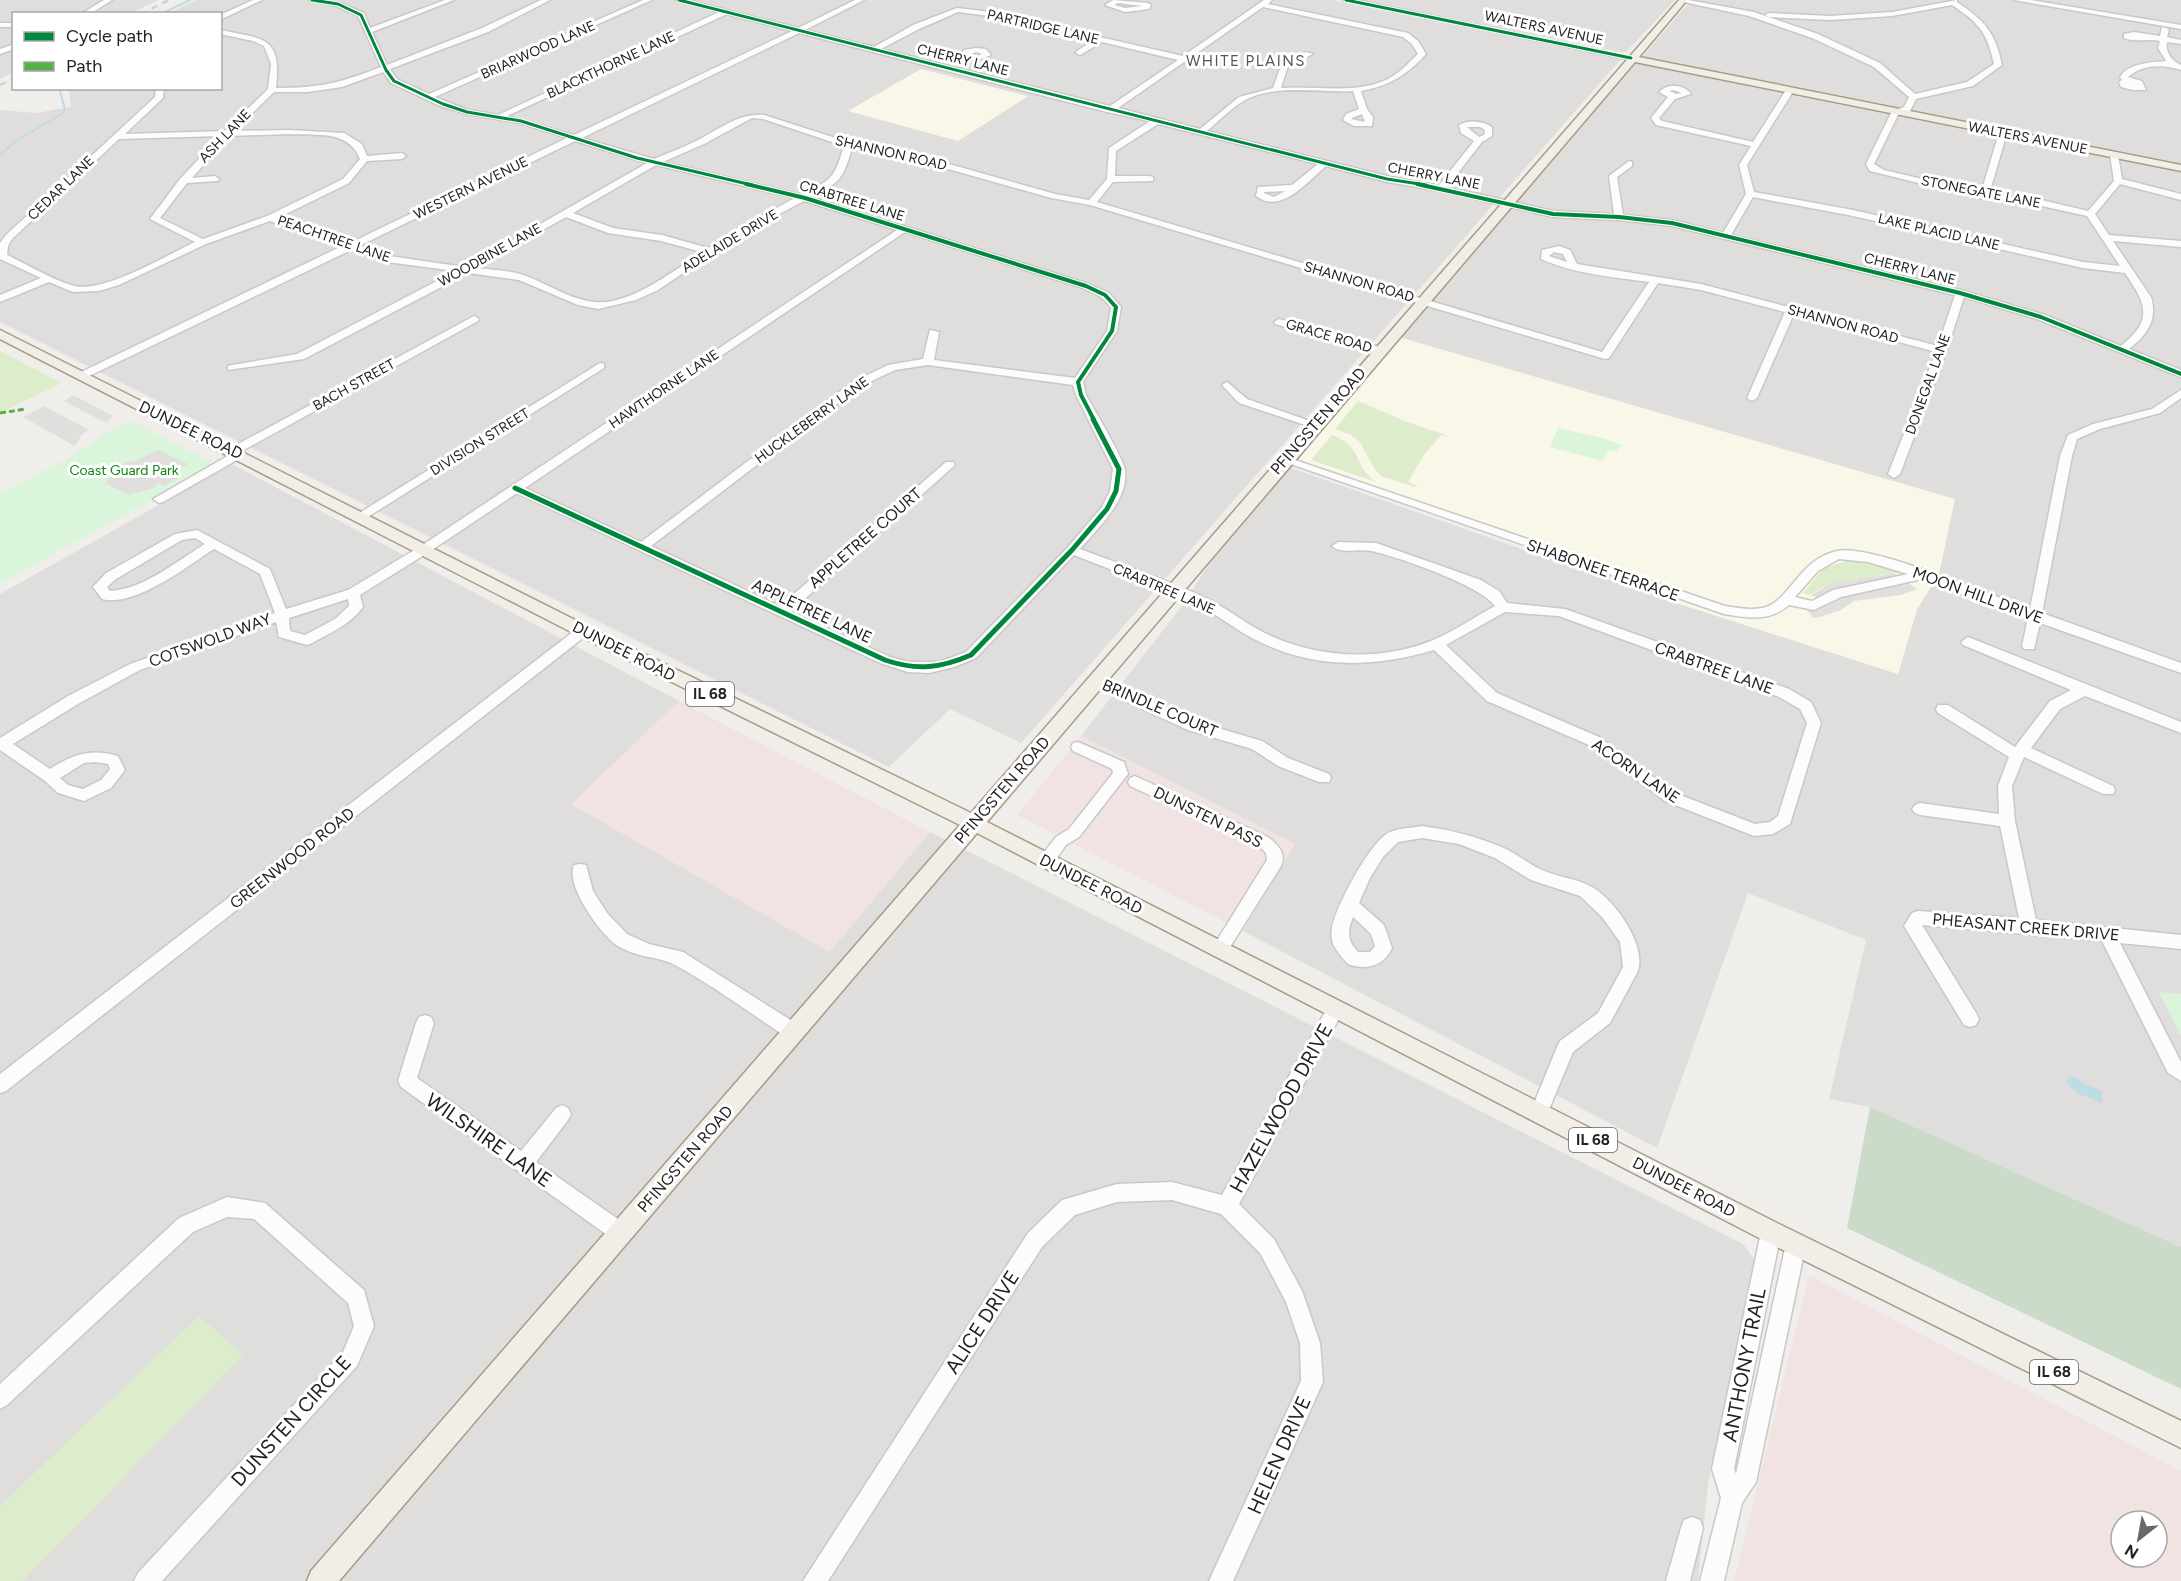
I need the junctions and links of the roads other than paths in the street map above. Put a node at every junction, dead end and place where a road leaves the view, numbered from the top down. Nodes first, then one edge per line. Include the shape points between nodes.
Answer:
1 (109, 0) edge
2 (259, 0) edge
3 (312, 0) edge
4 (348, 0) edge
5 (451, 0) edge
6 (547, 0) edge
7 (649, 0) edge
8 (678, 0) edge
9 (861, 0) edge
10 (1347, 0) edge
11 (2018, 0) edge
12 (1682, 1) edge
13 (1954, 2) edge
14 (1266, 3) edge
15 (338, 4) junction
16 (88, 12) edge
17 (726, 12) junction
18 (1751, 14) junction
19 (222, 17) edge
20 (2165, 25) junction
21 (2181, 27) edge
22 (799, 30) junction
23 (222, 32) edge
24 (369, 32) junction
25 (2140, 36) dead end
26 (2164, 39) junction
27 (1100, 40) junction
28 (2181, 42) edge
29 (874, 50) junction
30 (1080, 53) dead end
31 (1309, 54) dead end
32 (969, 58) dead end
33 (1184, 58) junction
34 (1631, 58) junction
35 (2171, 63) junction
36 (2181, 68) edge
37 (950, 69) junction
38 (386, 70) junction
39 (2127, 81) dead end
40 (1277, 88) junction
41 (1356, 88) junction
42 (160, 90) edge
43 (272, 90) junction
44 (1790, 90) junction
45 (1672, 97) dead end
46 (1913, 97) junction
47 (427, 98) junction
48 (1110, 110) junction
49 (1364, 110) dead end
50 (1896, 111) junction
51 (497, 118) junction
52 (740, 120) joint
53 (1156, 122) junction
54 (226, 133) junction
55 (1200, 133) junction
56 (2003, 133) junction
57 (115, 137) junction
58 (577, 138) junction
59 (1479, 140) dead end
60 (849, 144) junction
61 (1756, 145) junction
62 (2115, 155) junction
63 (402, 156) dead end
64 (364, 159) junction
65 (655, 162) junction
66 (1323, 164) junction
67 (1629, 164) dead end
68 (2181, 168) edge
69 (215, 178) dead end
70 (1111, 179) junction
71 (1150, 179) dead end
72 (183, 181) junction
73 (2118, 181) junction
74 (1294, 188) dead end
75 (1441, 188) junction
76 (1750, 194) junction
77 (1984, 196) junction
78 (2181, 196) edge
79 (805, 198) junction
80 (1091, 203) junction
81 (1507, 204) junction
82 (564, 213) junction
83 (2090, 214) junction
84 (1619, 216) junction
85 (270, 218) junction
86 (904, 229) junction
87 (1726, 236) junction
88 (2105, 237) junction
89 (203, 242) junction
90 (2181, 244) edge
91 (351, 246) junction
92 (709, 251) junction
93 (1572, 265) dead end
94 (2127, 270) junction
95 (464, 271) junction
96 (48, 278) junction
97 (1655, 280) junction
98 (655, 288) joint
99 (1960, 293) junction
100 (0, 299) edge
101 (1422, 300) junction
102 (1791, 310) junction
103 (474, 319) dead end
104 (1279, 322) dead end
105 (934, 332) dead end
106 (0, 334) edge
107 (1379, 350) junction
108 (1942, 350) junction
109 (2122, 350) junction
110 (928, 362) junction
111 (600, 366) dead end
112 (232, 368) dead end
113 (2181, 374) edge
114 (81, 376) junction
115 (1078, 382) junction
116 (1227, 385) dead end
117 (2181, 393) edge
118 (1752, 398) dead end
119 (1315, 425) junction
120 (236, 453) junction
121 (1285, 460) junction
122 (950, 464) dead end
123 (1894, 474) dead end
124 (515, 488) junction
125 (159, 499) dead end
126 (359, 517) junction
127 (215, 543) junction
128 (1338, 546) dead end
129 (642, 547) junction
130 (424, 549) junction
131 (1072, 550) junction
132 (1922, 575) junction
133 (1173, 591) junction
134 (353, 593) junction
135 (1787, 600) junction
136 (1503, 607) junction
137 (781, 612) junction
138 (282, 615) junction
139 (2036, 616) junction
140 (584, 631) junction
141 (1968, 642) dead end
142 (1437, 644) junction
143 (2029, 646) dead end
144 (2181, 668) edge
145 (1095, 681) junction
146 (2086, 689) junction
147 (1943, 709) dead end
148 (2181, 728) edge
149 (1, 744) edge
150 (1078, 747) dead end
151 (2020, 752) junction
152 (50, 777) dead end
153 (1324, 778) dead end
154 (1135, 782) dead end
155 (2108, 790) dead end
156 (1920, 809) dead end
157 (1785, 820) joint
158 (2007, 821) junction
159 (973, 823) junction
160 (1046, 860) junction
161 (580, 870) dead end
162 (1349, 904) dead end
163 (2029, 926) junction
164 (2107, 934) junction
165 (2181, 942) edge
166 (1219, 950) junction
167 (1335, 1010) junction
168 (1970, 1019) dead end
169 (425, 1023) dead end
170 (794, 1032) junction
171 (2181, 1073) edge
172 (0, 1085) edge
173 (1539, 1113) junction
174 (562, 1114) dead end
175 (524, 1164) junction
176 (1227, 1206) junction
177 (1771, 1232) junction
178 (621, 1233) junction
179 (1796, 1244) junction
180 (0, 1398) edge
181 (2181, 1435) edge
182 (1732, 1498) junction
183 (1692, 1528) dead end
184 (146, 1581) edge
185 (321, 1581) edge
186 (815, 1581) edge
187 (1221, 1581) edge
188 (1678, 1581) edge
189 (1712, 1581) edge

1 - 16 street
2 - 19 street
3 - 15 street, CRABTREE LANE
4 - 15 street
5 - 24 street
6 - 38 street
7 - 47 street, BRIARWOOD LANE
8 - 17 street, CHERRY LANE
9 - 22 street, WESTERN AVENUE
10 - 34 street, WALTERS AVENUE
11 - 20 street
12 - 18 street
12 - 34 main road, PFINGSTEN ROAD
13 - 18 street via 1892,14 1830,18
13 - 46 street via 1976,18 1993,39 1998,65 1970,84
14 - 33 street
14 - 41 street via 1405,36 1422,54 1395,78
15 - 24 street, CRABTREE LANE via 361,15
17 - 22 street, CHERRY LANE
17 - 51 street, BLACKTHORNE LANE
18 - 46 street via 1815,36 1877,65
20 - 21 street
20 - 26 street
22 - 29 street, CHERRY LANE
22 - 58 street, WESTERN AVENUE
23 - 43 street via 267,45 274,64
24 - 38 street, CRABTREE LANE
25 - 26 street
26 - 28 street
26 - 35 street via 2162,48
27 - 29 street, PARTRIDGE LANE via 957,10
27 - 30 street
27 - 33 street, PARTRIDGE LANE
29 - 37 street, CHERRY LANE
31 - 40 street via 1285,65
32 - 37 street
33 - 48 street
34 - 44 main road, WALTERS AVENUE
34 - 81 main road, PFINGSTEN ROAD
35 - 36 street
35 - 39 street via 2133,68 2124,77
37 - 48 street, CHERRY LANE
38 - 43 street via 342,85
38 - 47 street, CRABTREE LANE via 394,81
40 - 41 street
40 - 55 street via 1245,97
41 - 49 street
42 - 57 street, CEDAR LANE via 159,98
43 - 54 street, ASH LANE
44 - 50 main road, WALTERS AVENUE
44 - 61 street
45 - 61 street via 1655,118 1659,123
46 - 50 street via 1907,109
47 - 51 street, CRABTREE LANE
48 - 53 street, CHERRY LANE
50 - 56 main road, WALTERS AVENUE
50 - 77 street, STONEGATE LANE via 1870,164 1873,169
51 - 58 street, CRABTREE LANE
52 - 60 street, SHANNON ROAD via 764,117
52 - 65 street, WOODBINE LANE
53 - 55 street, CHERRY LANE
53 - 70 street via 1112,150
54 - 57 street
54 - 64 street via 344,135 358,146
54 - 72 street, ASH LANE
55 - 66 street, CHERRY LANE
56 - 62 main road, WALTERS AVENUE
56 - 77 street
57 - 96 street, CEDAR LANE via 3,246 2,256
58 - 65 street, CRABTREE LANE
58 - 91 street, WESTERN AVENUE
59 - 75 street
60 - 79 street, ADELAIDE DRIVE via 840,174
60 - 80 street, SHANNON ROAD
61 - 76 street via 1743,165
62 - 68 main road, WALTERS AVENUE
62 - 73 street
63 - 64 street
64 - 85 street, PEACHTREE LANE via 346,181
65 - 79 street, CRABTREE LANE
65 - 82 street, WOODBINE LANE
66 - 74 street
66 - 75 street, CHERRY LANE
67 - 84 street via 1613,176
69 - 72 street
70 - 71 street
70 - 80 street
72 - 89 street, ASH LANE via 155,219
73 - 78 street
73 - 83 street
75 - 81 street, CHERRY LANE
76 - 87 street
76 - 94 street, LAKE PLACID LANE via 1832,208 2082,265
77 - 83 street, STONEGATE LANE
79 - 86 street, CRABTREE LANE
79 - 92 street, ADELAIDE DRIVE
80 - 101 street, SHANNON ROAD
81 - 84 street, CHERRY LANE via 1553,214
81 - 101 main road, PFINGSTEN ROAD
82 - 92 street via 611,231 662,238
82 - 95 street, WOODBINE LANE
83 - 88 street
84 - 87 street, CHERRY LANE
85 - 89 street
85 - 91 street, PEACHTREE LANE
86 - 115 street, CRABTREE LANE via 1105,295 1116,308 1112,331
86 - 124 street, HAWTHORNE LANE
87 - 99 street, CHERRY LANE
88 - 90 street
88 - 94 street
89 - 96 street via 96,289 73,290
91 - 95 street, PEACHTREE LANE via 387,259
91 - 114 street, WESTERN AVENUE
92 - 98 street, ADELAIDE DRIVE
93 - 97 street
94 - 109 street via 2150,306 2143,333
95 - 98 street, PEACHTREE LANE via 521,277 598,306
95 - 112 street, WOODBINE LANE via 300,357
96 - 100 street
97 - 101 street, SHANNON ROAD via 1605,356
97 - 102 street, SHANNON ROAD via 1701,287
99 - 108 street, DONEGAL LANE
99 - 109 street, CHERRY LANE via 2041,317
101 - 107 main road, PFINGSTEN ROAD
102 - 108 street, SHANNON ROAD
102 - 118 street
103 - 120 street, BACH STREET
104 - 107 street, GRACE ROAD
105 - 110 street
106 - 114 main road, DUNDEE ROAD / IL 68
107 - 119 main road, PFINGSTEN ROAD
108 - 123 street, DONEGAL LANE
109 - 113 street, CHERRY LANE
110 - 115 street, HUCKLEBERRY LANE
110 - 129 street, HUCKLEBERRY LANE via 892,367 855,386
111 - 126 street, DIVISION STREET
114 - 120 main road, DUNDEE ROAD / IL 68
115 - 131 street via 1119,469 1116,491 1107,509
116 - 119 street via 1243,401
117 - 139 street via 2156,411 2097,426 2072,437
119 - 121 main road, PFINGSTEN ROAD
120 - 125 street, BACH STREET
120 - 126 main road, DUNDEE ROAD / IL 68
121 - 133 main road, PFINGSTEN ROAD
121 - 135 street, SHABONEE TERRACE via 1724,610 1759,614
122 - 137 street, APPLETREE COURT
124 - 129 street, APPLETREE LANE
124 - 130 street, HAWTHORNE LANE
126 - 130 main road, DUNDEE ROAD / IL 68
127 - 127 street via 196,534 179,537 111,576 99,587 101,592 114,597 133,592
127 - 138 street via 265,572
128 - 136 street via 1372,546 1476,584 1494,594
129 - 137 street, APPLETREE LANE
130 - 134 street, COTSWOLD WAY
130 - 140 main road, DUNDEE ROAD / IL 68
131 - 133 street, CRABTREE LANE
131 - 137 street, APPLETREE LANE via 971,655 950,665 925,670 904,667
132 - 135 street via 1838,593 1814,606
132 - 135 street, MOON HILL DRIVE via 1840,554 1820,562
132 - 139 street, MOON HILL DRIVE
133 - 142 street, CRABTREE LANE via 1207,604 1257,635 1309,654 1370,659
133 - 145 main road, PFINGSTEN ROAD
134 - 138 street, COTSWOLD WAY
134 - 138 street via 356,606 340,622 307,640 284,634
136 - 142 street, CRABTREE LANE
136 - 157 street, CRABTREE LANE via 1560,612 1784,693 1806,706 1814,723
138 - 149 street, COTSWOLD WAY via 135,667
139 - 143 street
139 - 144 street, MOON HILL DRIVE
140 - 159 main road, DUNDEE ROAD / IL 68
140 - 172 street, GREENWOOD ROAD
141 - 146 street
142 - 157 street, ACORN LANE via 1492,697 1594,741 1670,797 1754,830 1773,828
145 - 153 street, BRINDLE COURT via 1192,726 1257,745 1283,762
145 - 159 main road, PFINGSTEN ROAD
146 - 148 street
146 - 151 street via 2055,705
147 - 151 street
149 - 152 street
150 - 160 street via 1119,766 1121,774 1074,833 1061,841
151 - 155 street
151 - 158 street via 2005,786
154 - 166 street, DUNSTEN PASS via 1263,841 1273,850 1275,861
156 - 158 street
158 - 163 street
159 - 160 main road, DUNDEE ROAD / IL 68
159 - 170 main road, PFINGSTEN ROAD
160 - 166 main road, DUNDEE ROAD / IL 68
161 - 170 street via 585,892 601,918 621,939 647,951 677,957
162 - 173 street via 1377,853 1394,837 1422,832 1460,838 1501,854 1537,875 1586,891 1608,912 1628,940 1631,968 1604,1018 1566,1047
163 - 164 street, PHEASANT CREEK DRIVE
163 - 168 street, PHEASANT CREEK DRIVE via 1918,918 1912,926
164 - 165 street, PHEASANT CREEK DRIVE
164 - 171 street via 2174,1068
166 - 167 main road, DUNDEE ROAD / IL 68
167 - 173 main road, DUNDEE ROAD / IL 68
167 - 176 street, HAZELWOOD DRIVE
169 - 175 street, WILSHIRE LANE via 407,1081
170 - 178 main road, PFINGSTEN ROAD
173 - 177 main road, DUNDEE ROAD / IL 68
174 - 175 street
175 - 178 street, WILSHIRE LANE
176 - 186 street, ALICE DRIVE via 1172,1191 1117,1193 1069,1208 1035,1240
176 - 187 street, HELEN DRIVE via 1267,1246 1295,1298 1310,1343 1312,1382
177 - 179 main road, DUNDEE ROAD / IL 68
177 - 182 street, ANTHONY TRAIL via 1723,1469
178 - 185 main road, PFINGSTEN ROAD
179 - 181 main road, DUNDEE ROAD / IL 68
179 - 182 street, ANTHONY TRAIL via 1745,1482
180 - 184 street, DUNSTEN CIRCLE via 186,1225 227,1207 258,1210 357,1297 364,1326 350,1359
182 - 189 street, ANTHONY TRAIL
183 - 188 street

